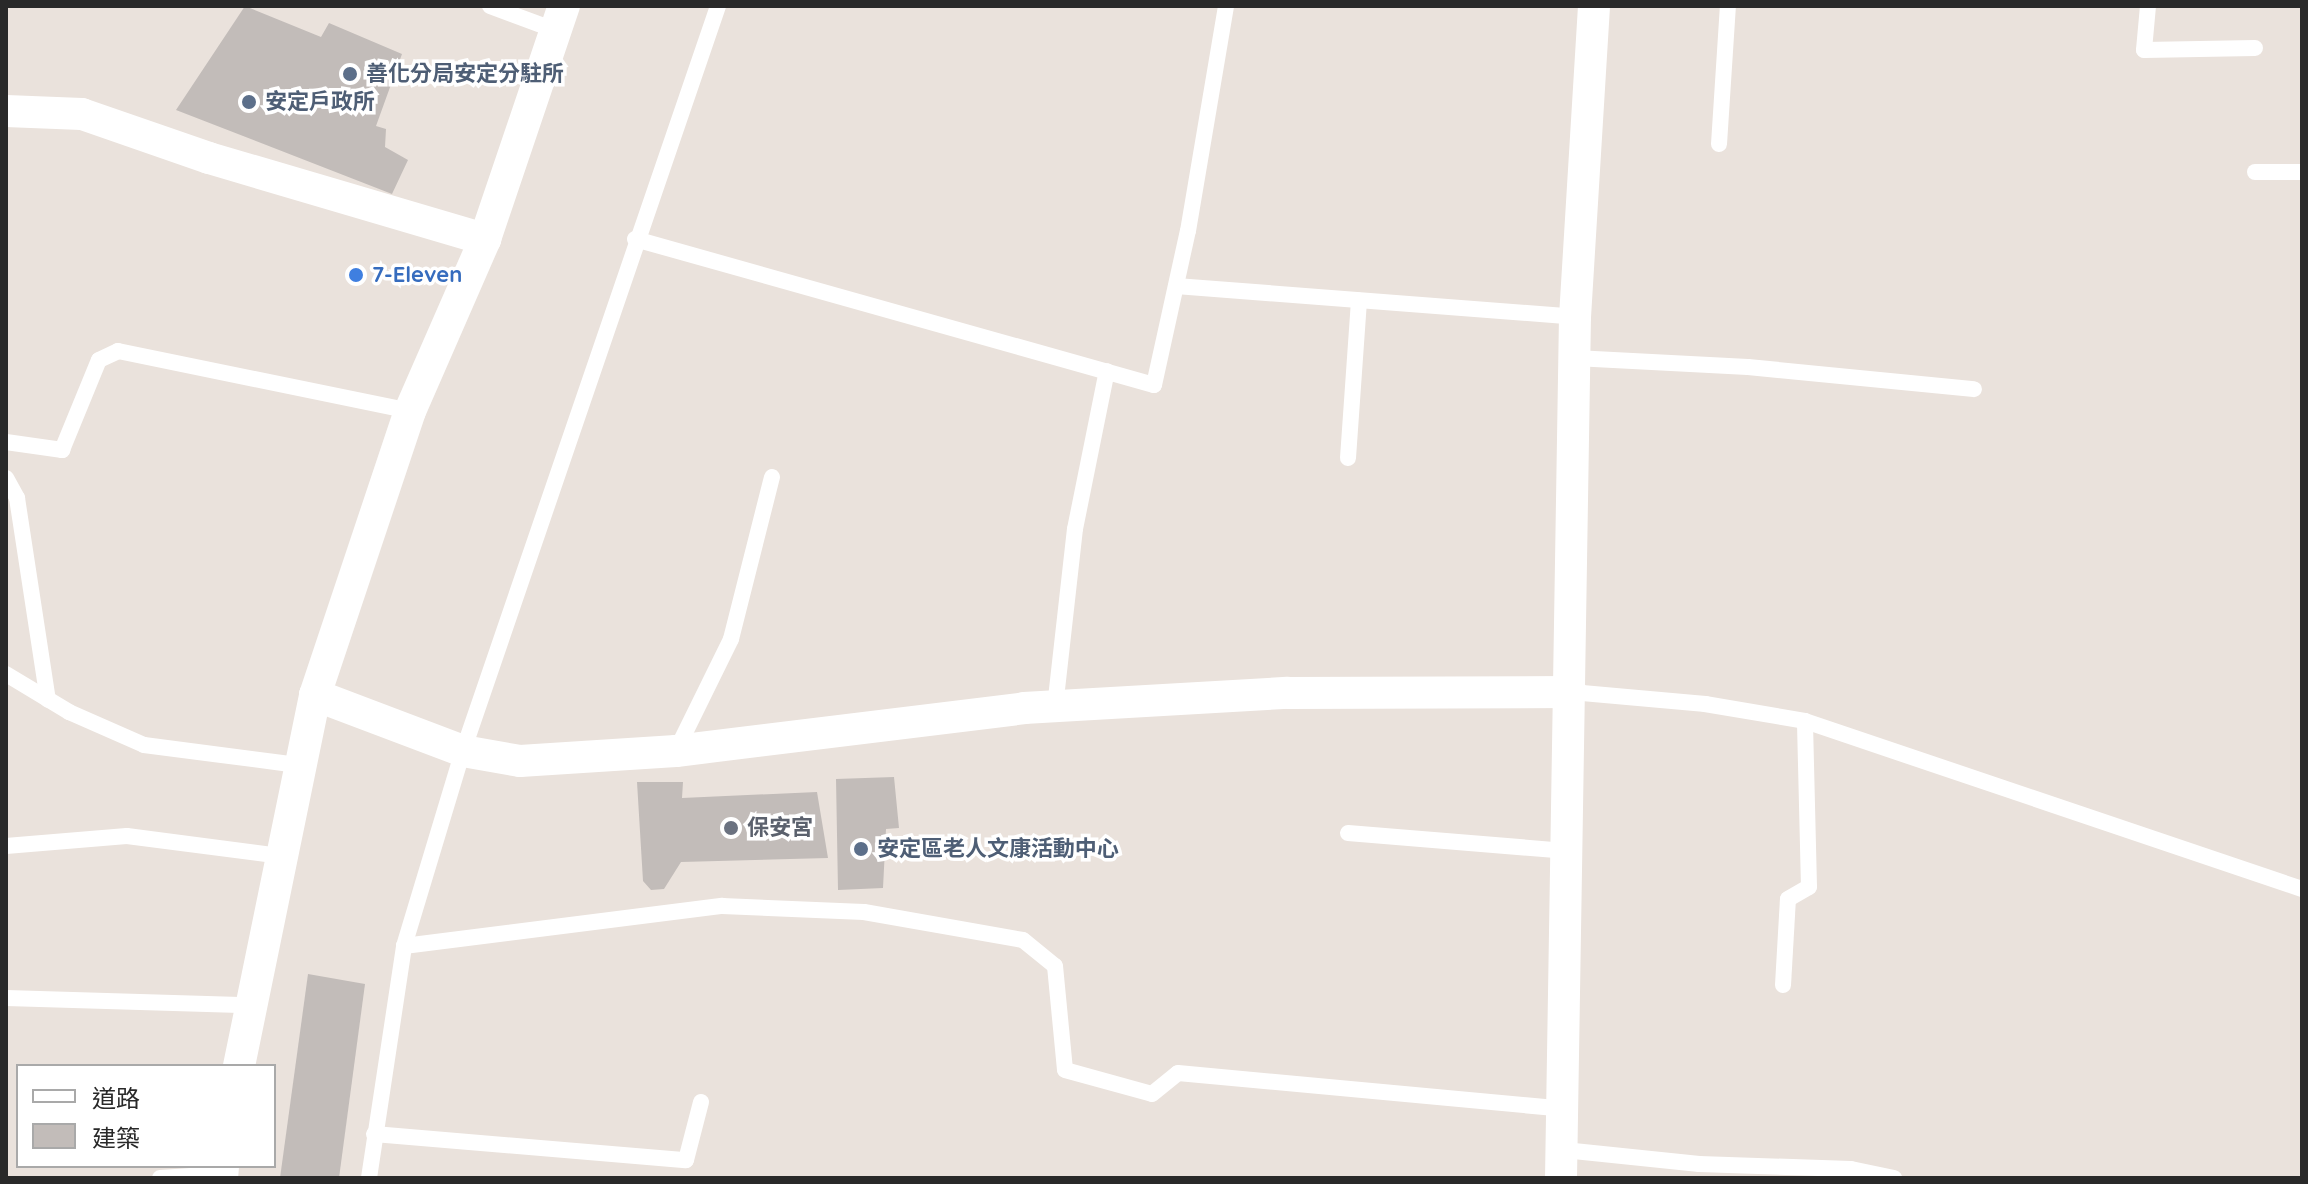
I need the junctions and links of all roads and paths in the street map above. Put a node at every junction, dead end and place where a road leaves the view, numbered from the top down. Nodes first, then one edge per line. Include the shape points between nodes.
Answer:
1 (490, 6) edge
2 (718, 6) edge
3 (1226, 6) edge
4 (1594, 6) edge
5 (1728, 6) edge
6 (2148, 6) edge
7 (560, 18) edge
8 (2255, 48) dead end
9 (6, 111) edge
10 (1719, 144) dead end
11 (2255, 172) dead end
12 (2302, 172) edge
13 (485, 239) junction
14 (635, 239) junction
15 (1176, 286) junction
16 (1359, 300) junction
17 (1575, 317) junction
18 (1575, 358) junction
19 (1107, 371) junction
20 (1974, 389) dead end
21 (410, 411) junction
22 (6, 442) edge
23 (1348, 458) dead end
24 (772, 477) dead end
25 (6, 478) edge
26 (6, 674) edge
27 (1571, 692) junction
28 (315, 695) junction
29 (48, 700) junction
30 (1055, 707) junction
31 (1805, 721) junction
32 (463, 751) junction
33 (676, 751) junction
34 (298, 765) junction
35 (1348, 833) dead end
36 (6, 846) edge
37 (1568, 851) junction
38 (280, 856) junction
39 (2302, 889) edge
40 (404, 946) junction
41 (1783, 985) dead end
42 (6, 998) edge
43 (249, 1005) junction
44 (239, 1064) edge
45 (701, 1102) dead end
46 (1563, 1109) junction
47 (374, 1134) junction
48 (1562, 1164) edge
49 (222, 1173) edge
50 (160, 1178) edge
51 (369, 1178) edge
52 (1894, 1178) edge

1 - 7 lane
2 - 14 lane
3 - 15 lane
4 - 17 street
5 - 10 lane
6 - 8 lane via 2144,50
7 - 13 street
9 - 13 street via 82,114 209,158
11 - 12 lane
13 - 21 street
14 - 19 lane
14 - 32 lane
15 - 16 lane
15 - 19 lane via 1154,385
16 - 17 lane
16 - 23 lane
17 - 18 street
18 - 20 lane via 1748,367
18 - 27 street
19 - 30 lane via 1075,529
21 - 22 lane via 118,351 99,360 62,450
21 - 28 street
24 - 33 lane via 731,639
25 - 29 lane via 17,498
26 - 29 lane
27 - 30 street via 1288,693
27 - 31 lane via 1705,704
27 - 37 street
28 - 32 street
28 - 34 street
29 - 34 lane via 144,745
30 - 33 street
31 - 39 lane
31 - 41 lane via 1809,887 1788,899
32 - 33 street via 520,761
32 - 40 lane
34 - 38 street
35 - 37 lane
36 - 38 lane via 127,836
37 - 46 street
38 - 43 street
40 - 46 lane via 722,906 864,912 1023,940 1055,966 1065,1070 1152,1094 1178,1073
40 - 47 lane
42 - 43 lane
43 - 44 street
45 - 47 lane via 686,1160
46 - 48 street
47 - 51 lane
48 - 52 lane via 1851,1169
49 - 50 lane

